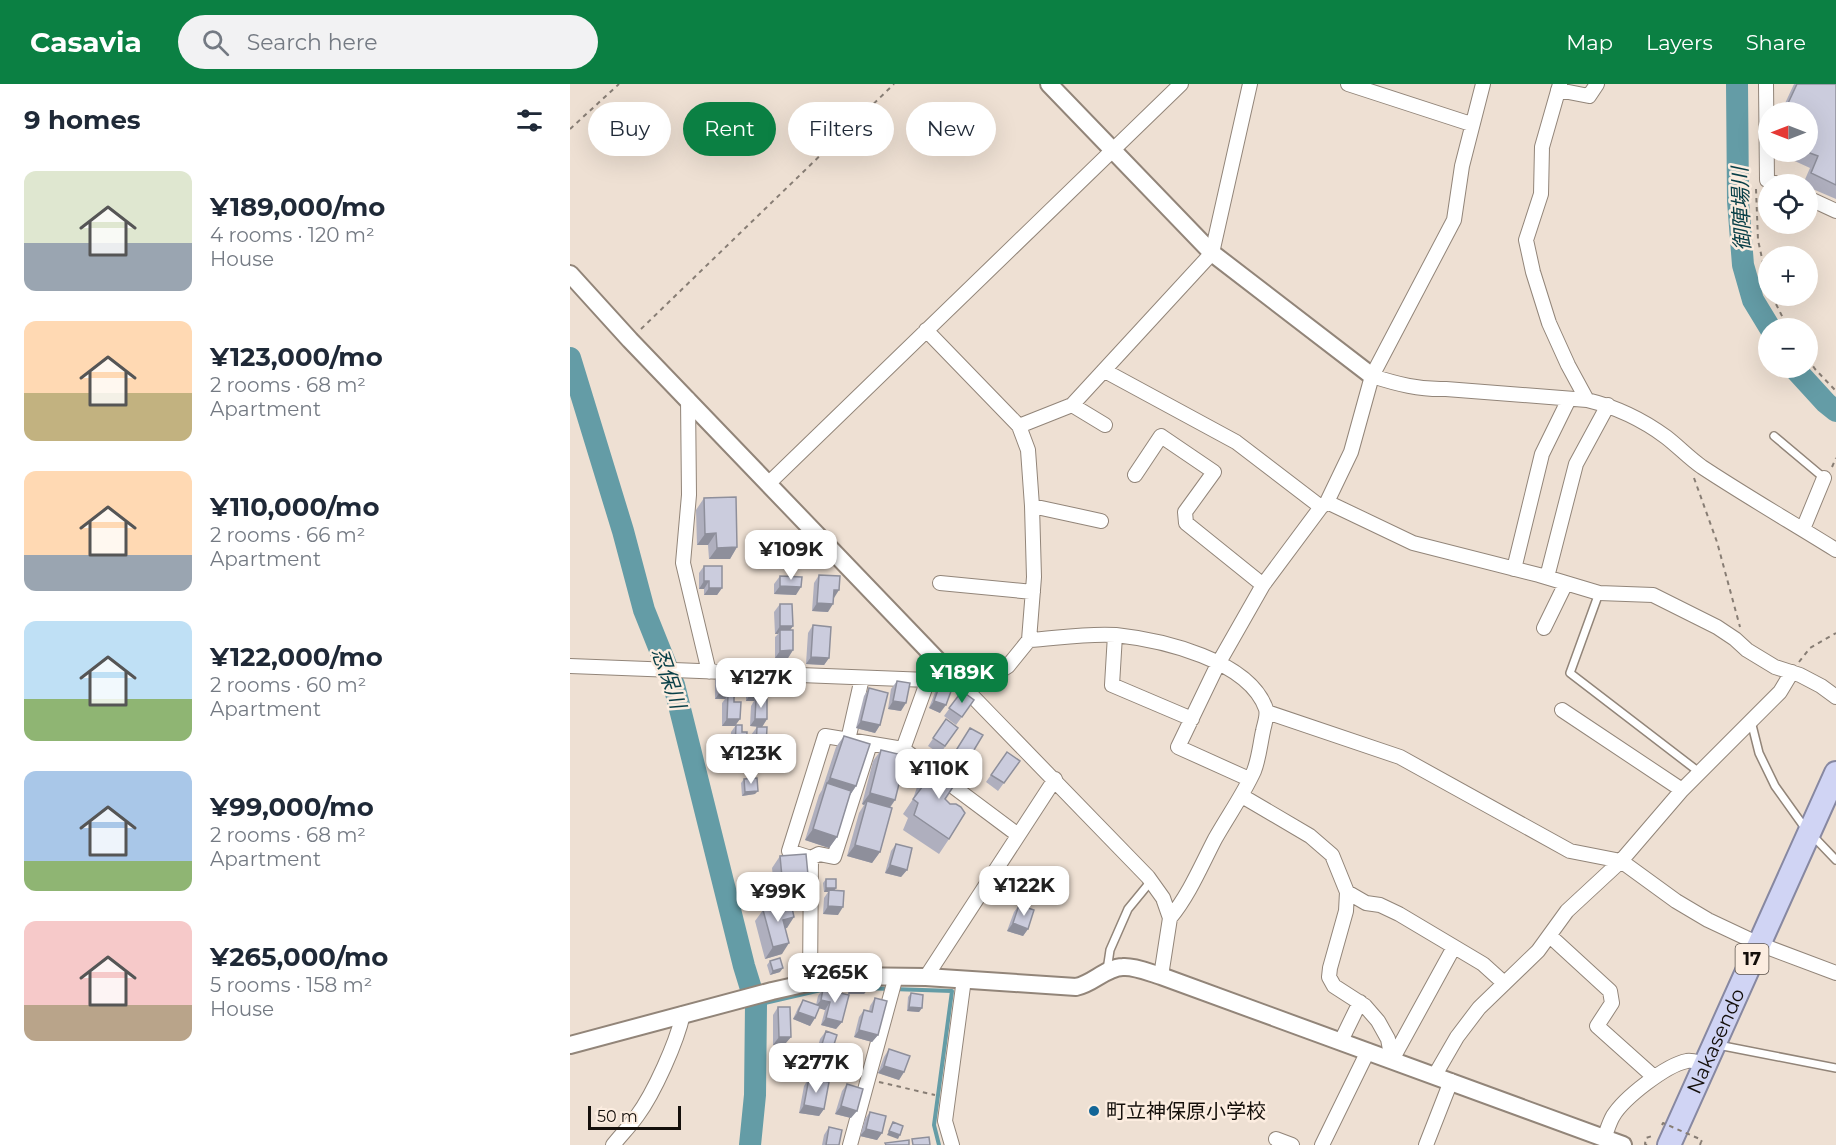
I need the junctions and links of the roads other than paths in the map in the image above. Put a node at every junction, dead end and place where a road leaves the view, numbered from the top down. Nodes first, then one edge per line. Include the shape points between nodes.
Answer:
1 (1048, 84) edge
2 (1181, 84) edge
3 (1250, 84) edge
4 (1348, 84) edge
5 (1483, 84) edge
6 (1597, 84) edge
7 (1766, 84) edge
8 (1559, 87) edge
9 (1471, 124) junction
10 (1114, 150) junction
11 (1767, 174) edge
12 (1818, 203) edge
13 (1836, 211) edge
14 (1212, 253) junction
15 (570, 274) edge
16 (926, 330) junction
17 (1105, 371) junction
18 (1372, 376) junction
19 (688, 399) junction
20 (1569, 399) junction
21 (1587, 400) junction
22 (1072, 405) junction
23 (1608, 405) junction
24 (1105, 425) dead end
25 (1019, 426) junction
26 (1774, 436) dead end
27 (1135, 475) dead end
28 (1824, 478) joint
29 (769, 483) junction
30 (1324, 505) junction
31 (1032, 506) junction
32 (1101, 521) dead end
33 (1803, 529) junction
34 (1836, 550) edge
35 (1514, 569) junction
36 (1547, 577) junction
37 (940, 583) dead end
38 (1566, 583) junction
39 (1263, 585) junction
40 (1033, 592) junction
41 (1599, 593) junction
42 (1544, 628) dead end
43 (1115, 635) junction
44 (1029, 640) junction
45 (1218, 664) junction
46 (570, 666) edge
47 (945, 668) junction
48 (709, 672) junction
49 (1792, 672) junction
50 (862, 678) junction
51 (928, 680) junction
52 (1836, 697) edge
53 (1562, 711) dead end
54 (1267, 712) junction
55 (1192, 719) junction
56 (1751, 721) junction
57 (848, 740) junction
58 (870, 744) junction
59 (903, 749) junction
60 (1699, 772) junction
61 (1836, 773) edge
62 (1054, 778) junction
63 (1250, 778) junction
64 (1682, 790) junction
65 (1242, 796) junction
66 (1809, 833) junction
67 (1018, 835) junction
68 (811, 858) junction
69 (1836, 860) edge
70 (1621, 861) junction
71 (1151, 881) junction
72 (1347, 892) junction
73 (1170, 918) junction
74 (1550, 936) junction
75 (1759, 944) junction
76 (1454, 947) junction
77 (1106, 972) junction
78 (1836, 973) edge
79 (896, 976) junction
80 (1161, 976) junction
81 (926, 977) junction
82 (964, 979) junction
83 (810, 981) junction
84 (1504, 983) junction
85 (1360, 1002) junction
86 (683, 1014) junction
87 (1341, 1041) junction
88 (570, 1045) edge
89 (1368, 1051) junction
90 (1710, 1054) junction
91 (1392, 1060) junction
92 (1836, 1068) edge
93 (1435, 1075) junction
94 (1654, 1077) junction
95 (1451, 1081) junction
96 (1665, 1135) edge
97 (1604, 1138) junction
98 (1276, 1139) dead end
99 (613, 1145) edge
100 (850, 1145) edge
101 (952, 1145) edge
102 (1292, 1145) edge
103 (1322, 1145) edge
104 (1426, 1145) edge
105 (1623, 1145) edge

1 - 10 street
2 - 10 street
3 - 14 street
4 - 9 street
5 - 9 street
6 - 8 street via 1589,96
7 - 11 street
8 - 21 street via 1542,147 1540,194 1526,240 1549,323
9 - 18 street via 1454,220
10 - 14 street
10 - 16 street
12 - 13 street
14 - 17 street
14 - 18 street
15 - 19 street
16 - 25 street
16 - 29 street
17 - 22 street
17 - 30 street via 1236,442
18 - 20 street via 1427,390
18 - 30 street via 1351,452
19 - 29 street
19 - 48 street via 689,495 683,563
20 - 21 street
20 - 35 street via 1542,454
21 - 23 street
22 - 24 street
22 - 25 street
23 - 33 street via 1638,419 1687,457
23 - 36 street via 1576,465
25 - 31 street via 1028,450
26 - 28 lane
27 - 39 street via 1161,436 1214,472 1185,512 1186,523
28 - 33 street
29 - 47 street
30 - 35 street via 1413,543
30 - 39 street
31 - 32 street
31 - 40 street
33 - 34 street
35 - 36 street
36 - 38 street
37 - 40 street
38 - 41 street
38 - 42 street
39 - 45 street
40 - 44 street
41 - 49 street via 1653,595 1717,627 1775,667
41 - 60 lane via 1570,673
43 - 44 street
43 - 45 street via 1181,648
43 - 55 street via 1112,685
44 - 47 street via 1008,666 997,673
45 - 54 street via 1241,677 1260,696
45 - 55 street
46 - 48 street
47 - 51 street
47 - 62 street
48 - 50 street
49 - 52 street
49 - 56 street via 1780,692
50 - 51 street
50 - 57 street
51 - 59 street
53 - 64 street
54 - 63 street
54 - 70 street via 1400,757 1570,851
55 - 63 street via 1178,747
56 - 60 street
56 - 66 lane via 1759,753 1775,786
57 - 58 street
57 - 68 street via 825,736 792,841 789,851
58 - 59 street
58 - 68 street via 834,857 819,854
59 - 67 street
60 - 64 street
61 - 66 highway, Nakasendo / 17
62 - 67 street
62 - 71 street
63 - 65 street
64 - 70 street
65 - 72 street via 1322,844 1332,855
65 - 73 street
66 - 69 lane
66 - 75 highway, Nakasendo / 17
67 - 81 street
68 - 83 street
70 - 74 street via 1567,912
70 - 75 street via 1676,901
71 - 73 street
71 - 77 lane via 1128,909 1110,950
72 - 76 street via 1399,914
72 - 85 street via 1329,977 1334,986
73 - 80 street
74 - 84 street
74 - 94 street via 1610,991 1612,1003 1597,1026
75 - 78 street
75 - 90 highway, Nakasendo / 17
76 - 84 street via 1483,964
76 - 91 street
77 - 80 street via 1123,967
77 - 82 street via 1087,985 1076,987
79 - 81 street
79 - 83 street via 839,976
79 - 100 street
80 - 87 street
81 - 82 street
82 - 101 street via 945,1121
83 - 86 street
84 - 93 street via 1457,1036
85 - 87 street
85 - 91 street via 1388,1039
86 - 88 street
86 - 99 street via 679,1033 650,1093
87 - 89 street
89 - 91 street
89 - 103 street
90 - 92 lane
90 - 94 street via 1674,1065
90 - 96 highway, Nakasendo / 17
91 - 93 street
93 - 95 street
94 - 97 street via 1622,1105
95 - 97 street
95 - 104 street
97 - 105 street
98 - 102 street

